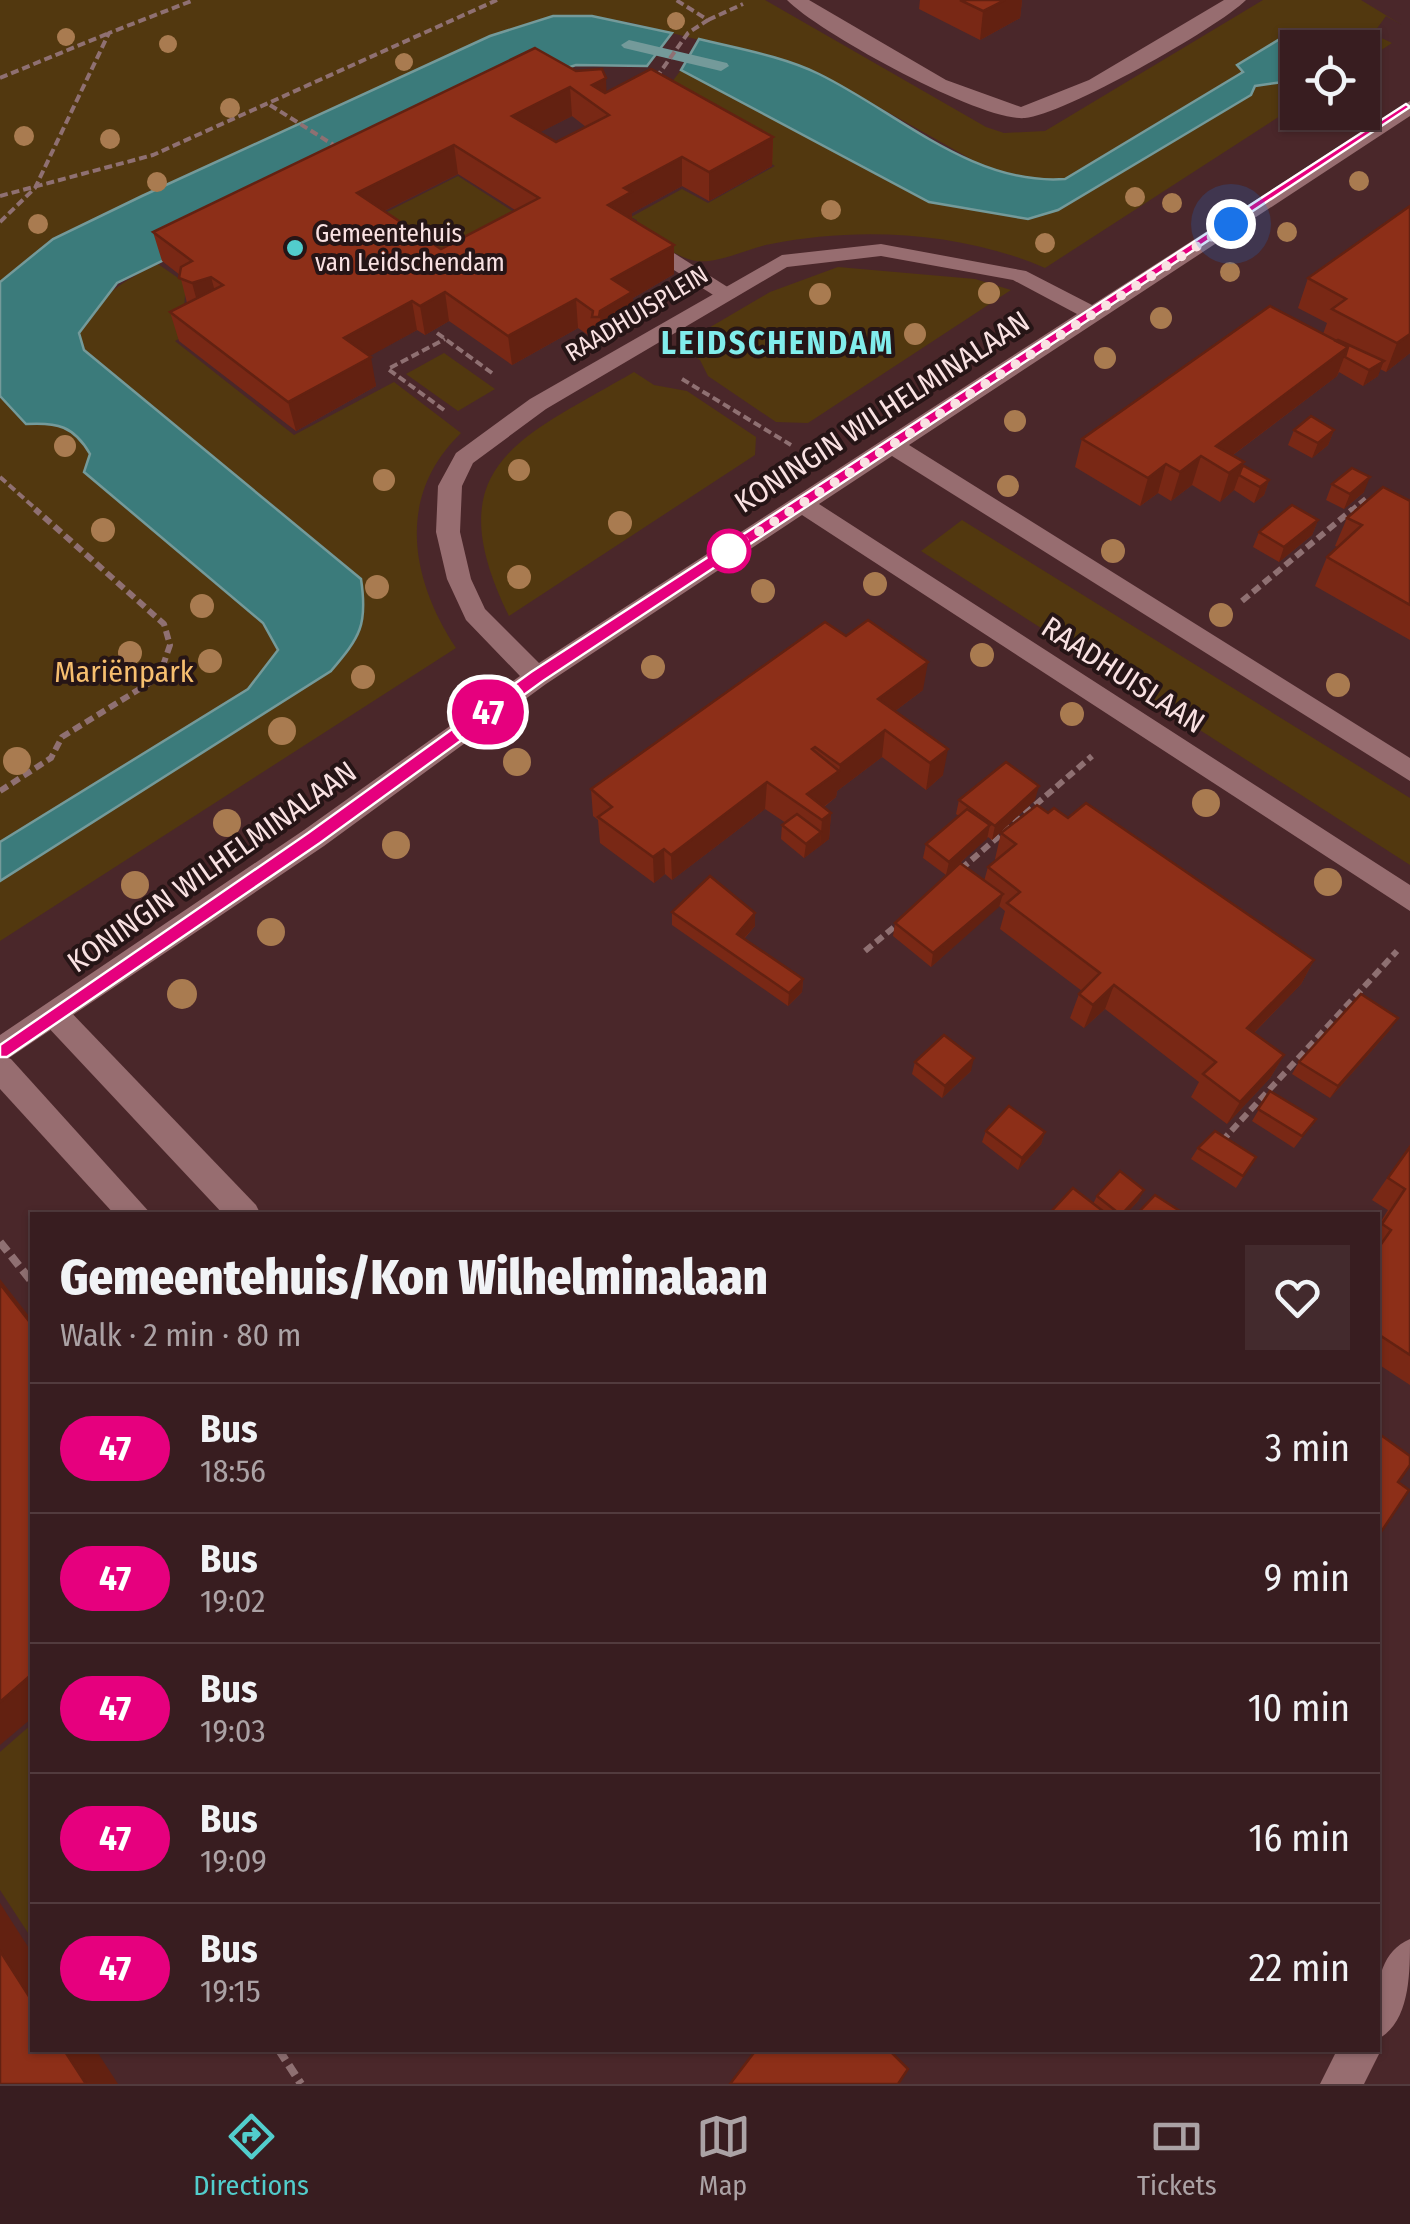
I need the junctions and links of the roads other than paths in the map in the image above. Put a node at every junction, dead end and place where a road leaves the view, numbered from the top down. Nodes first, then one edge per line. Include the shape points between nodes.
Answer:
1 (796, 0) edge
2 (1237, 0) edge
3 (1410, 107) edge
4 (625, 230) edge
5 (726, 293) junction
6 (1092, 314) junction
7 (893, 446) junction
8 (800, 503) junction
9 (537, 676) junction
10 (1410, 771) edge
11 (1410, 900) edge
12 (55, 1015) junction
13 (0, 1051) edge
14 (0, 1068) edge
15 (133, 1212) edge
16 (241, 1212) edge
17 (1410, 1960) edge
18 (1380, 2014) edge
19 (1359, 2052) edge
20 (1341, 2084) edge

1 - 2 street via 980,105 1024,114 1061,101
3 - 6 street, KONINGIN WILHELMINALAAN
4 - 5 street
5 - 6 street, RAADHUISPLEIN via 782,261 881,250 1019,275
5 - 9 street, RAADHUISPLEIN via 483,440 450,486 448,532 475,614
6 - 7 street, KONINGIN WILHELMINALAAN
7 - 8 street, KONINGIN WILHELMINALAAN
7 - 10 street
8 - 9 street, KONINGIN WILHELMINALAAN
8 - 11 street, RAADHUISLAAN
9 - 12 street, KONINGIN WILHELMINALAAN
12 - 13 street, KONINGIN WILHELMINALAAN
12 - 16 street
14 - 15 street
17 - 18 street
19 - 20 street

